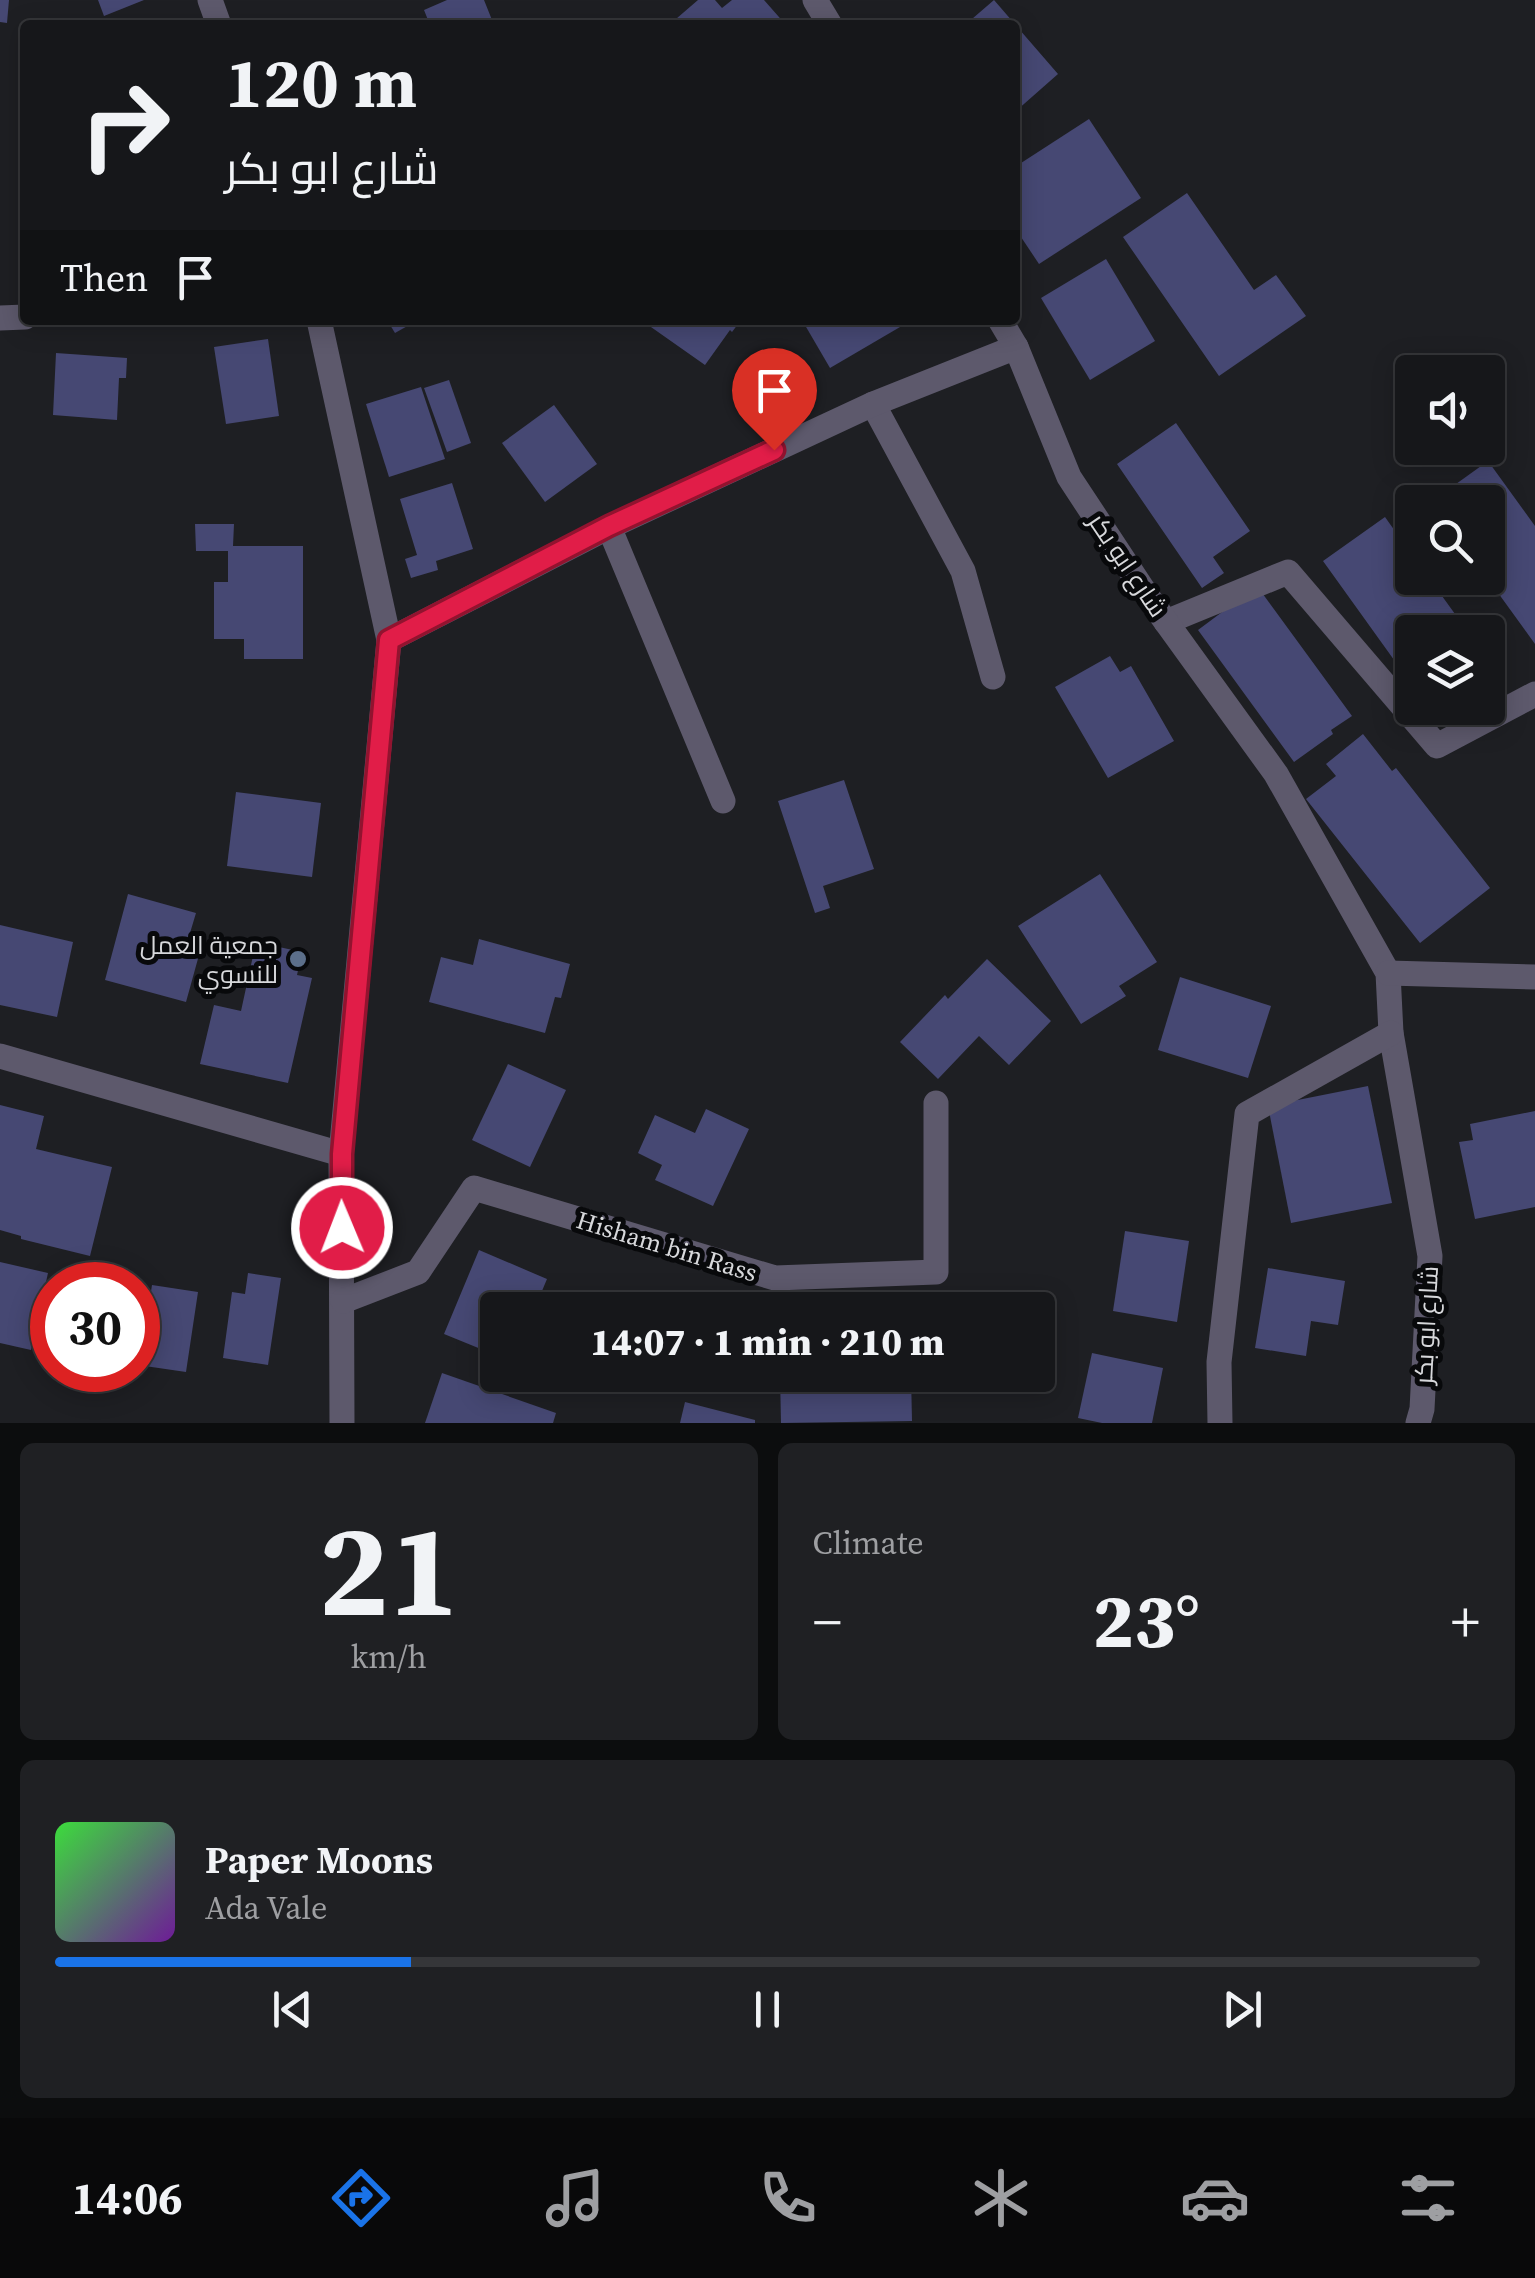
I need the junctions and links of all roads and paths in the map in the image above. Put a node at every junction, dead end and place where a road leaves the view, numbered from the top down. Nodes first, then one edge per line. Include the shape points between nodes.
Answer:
1 (321, 325) edge
2 (1003, 325) edge
3 (1016, 348) junction
4 (872, 404) junction
5 (609, 526) junction
6 (1166, 622) junction
7 (389, 640) junction
8 (993, 676) dead end
9 (1535, 694) edge
10 (723, 801) dead end
11 (1388, 973) junction
12 (1535, 977) edge
13 (1392, 1034) junction
14 (0, 1056) edge
15 (936, 1103) dead end
16 (342, 1154) junction
17 (343, 1301) junction
18 (342, 1423) edge
19 (1220, 1423) edge
20 (1418, 1423) edge

1 - 7 street
2 - 3 street, شارع ابو بكر
3 - 4 street
3 - 6 street, شارع ابو بكر via 1070,477
4 - 5 street
4 - 8 street via 962,571
5 - 7 street
5 - 10 street
6 - 9 street via 1288,572 1437,746
6 - 11 street, شارع ابو بكر via 1276,774
7 - 16 street
11 - 12 street
11 - 13 street, شارع ابو بكر
13 - 19 street via 1247,1114 1219,1362
13 - 20 street, شارع ابو بكر via 1430,1256
14 - 16 street
15 - 17 street, Hisham bin Rass via 936,1272 776,1278 474,1188 418,1272
16 - 17 street
17 - 18 street

